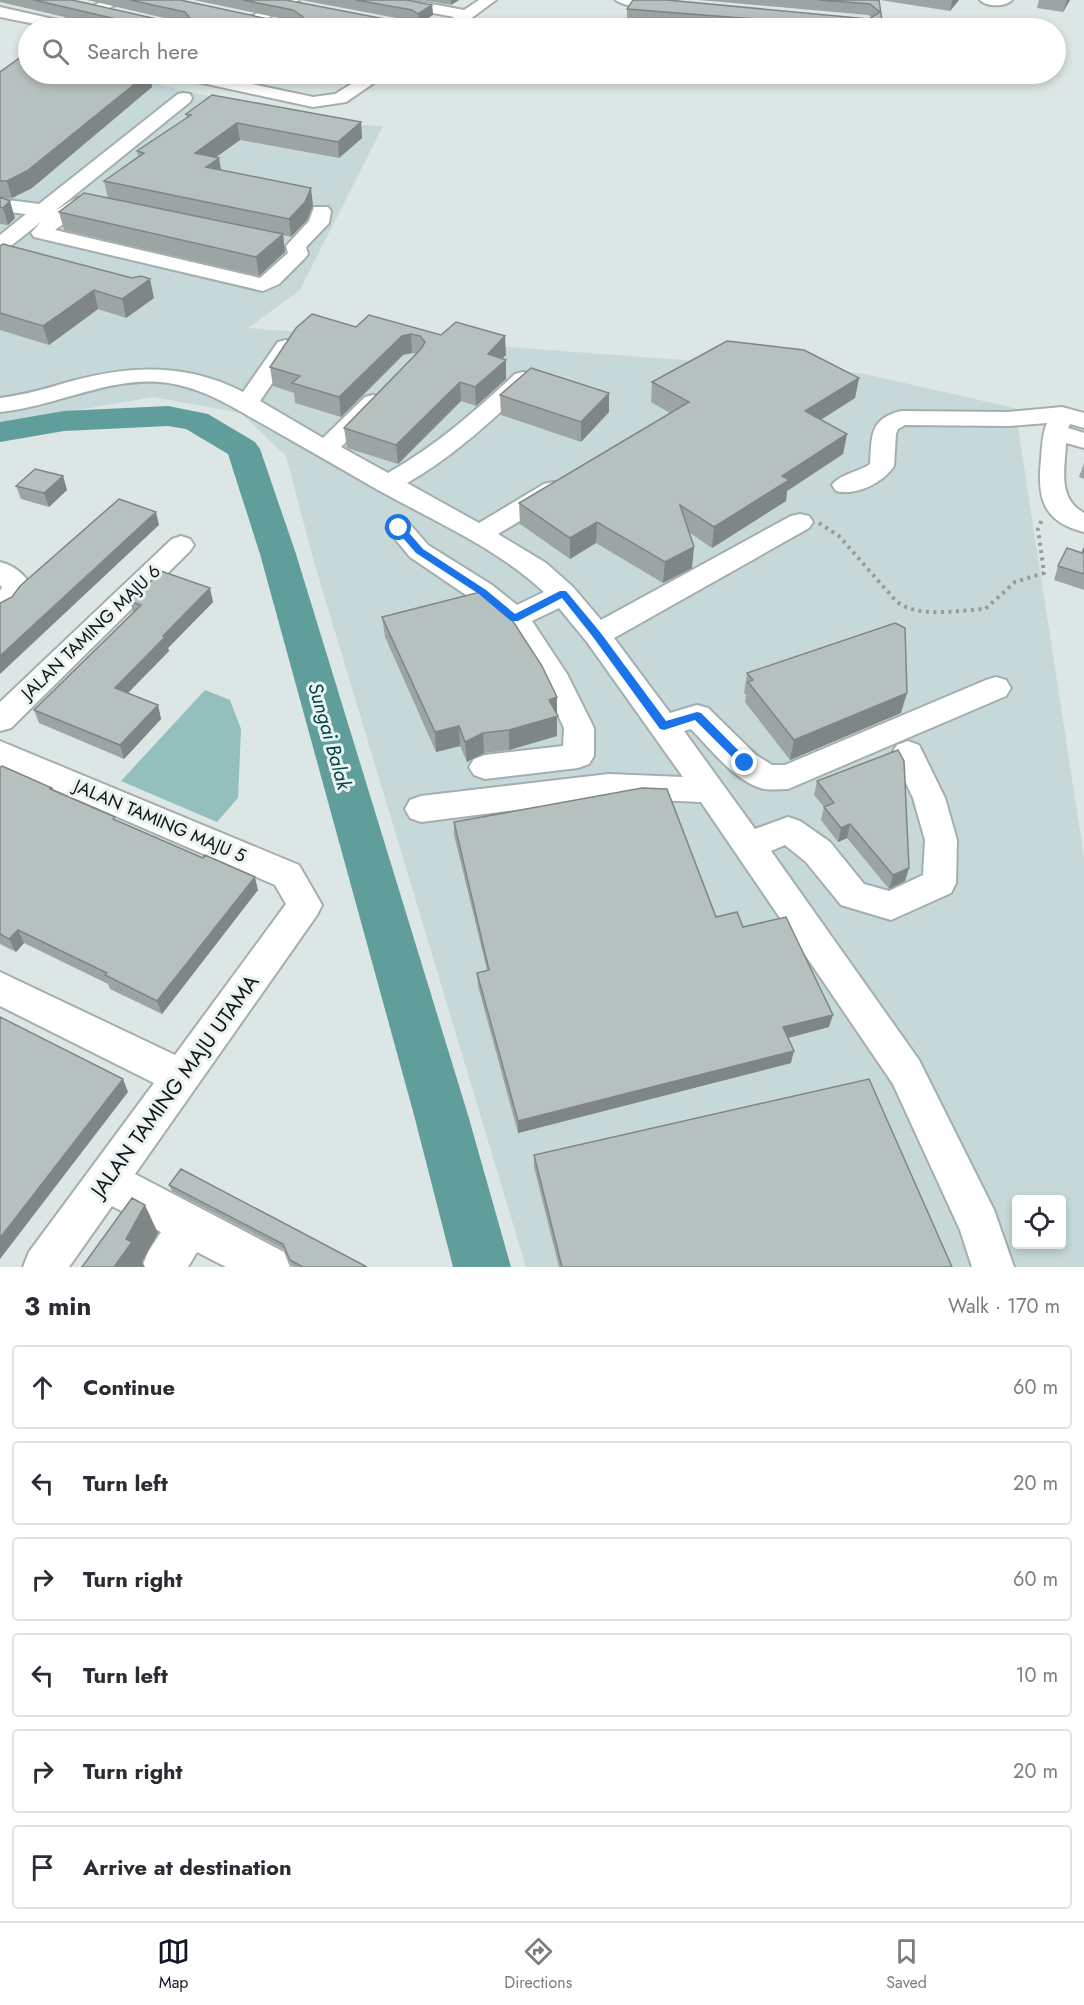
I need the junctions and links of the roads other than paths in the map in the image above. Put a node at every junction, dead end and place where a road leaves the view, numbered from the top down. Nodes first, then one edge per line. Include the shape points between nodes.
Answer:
1 (266, 0) edge
2 (386, 0) edge
3 (489, 0) edge
4 (625, 0) edge
5 (987, 0) edge
6 (1005, 0) edge
7 (288, 2) edge
8 (78, 4) edge
9 (118, 7) edge
10 (686, 7) edge
11 (308, 8) edge
12 (98, 9) junction
13 (0, 12) edge
14 (466, 15) junction
15 (28, 18) edge
16 (84, 18) edge
17 (258, 18) edge
18 (462, 18) edge
19 (227, 84) edge
20 (364, 84) edge
21 (319, 85) dead end
22 (352, 92) junction
23 (184, 98) dead end
24 (62, 197) junction
25 (84, 201) junction
26 (0, 205) edge
27 (106, 206) edge
28 (45, 211) junction
29 (321, 211) dead end
30 (273, 242) edge
31 (2, 244) edge
32 (296, 246) junction
33 (23, 258) edge
34 (286, 347) edge
35 (523, 379) edge
36 (388, 386) edge
37 (247, 402) junction
38 (0, 405) edge
39 (1067, 422) edge
40 (1084, 441) edge
41 (325, 449) junction
42 (577, 476) edge
43 (387, 484) junction
44 (845, 485) dead end
45 (800, 522) road end
46 (1084, 524) edge
47 (399, 528) dead end
48 (479, 534) junction
49 (182, 545) dead end
50 (0, 571) edge
51 (563, 594) junction
52 (0, 607) edge
53 (514, 618) junction
54 (597, 635) junction
55 (996, 688) dead end
56 (0, 720) edge
57 (664, 726) junction
58 (0, 753) edge
59 (908, 753) dead end
60 (485, 767) dead end
61 (710, 790) junction
62 (421, 809) dead end
63 (749, 846) junction
64 (305, 905) joint
65 (0, 988) edge
66 (181, 1077) junction
67 (106, 1181) junction
68 (190, 1226) junction
69 (44, 1267) edge
70 (163, 1267) edge
71 (269, 1267) edge
72 (993, 1267) edge

1 - 7 street
2 - 14 street
3 - 14 street
4 - 10 street
5 - 6 street
7 - 11 street
7 - 17 street
8 - 12 street
9 - 12 street
12 - 16 street
13 - 15 street
14 - 18 street
19 - 22 street via 297,100 328,101
20 - 22 street
21 - 22 street
23 - 24 street
24 - 25 street
24 - 28 street
25 - 27 street
25 - 32 street via 41,233 262,285 298,254
26 - 28 street
28 - 31 street
29 - 32 street via 319,223
30 - 32 street
31 - 33 street
34 - 37 street
35 - 43 street via 467,431 432,458
36 - 41 street
37 - 38 street via 201,382 144,374 115,377 40,399
37 - 41 street
39 - 40 street
39 - 44 street via 901,418 888,424 884,434 882,466 870,476
39 - 46 street via 1051,486 1055,502
41 - 43 street
42 - 48 street
43 - 48 street
45 - 54 street
47 - 53 street via 419,551
48 - 51 street via 536,569
49 - 56 street, JALAN TAMING MAJU 6
50 - 52 street via 17,585 10,599
51 - 53 street
51 - 54 street
53 - 60 street via 557,682 579,728 578,756
54 - 57 street
55 - 57 street via 788,777 766,777 745,763 697,716
57 - 61 street
58 - 64 street, JALAN TAMING MAJU 5 via 287,875
59 - 63 street via 929,798 941,840 939,883 891,906 853,895 818,852 788,830
61 - 62 street via 609,786
61 - 63 street
63 - 72 street via 906,1072 979,1225
64 - 66 street, JALAN TAMING MAJU UTAMA
65 - 66 street
66 - 67 street, JALAN TAMING MAJU UTAMA
67 - 68 street
67 - 69 street, JALAN TAMING MAJU UTAMA
68 - 70 street
68 - 71 street

